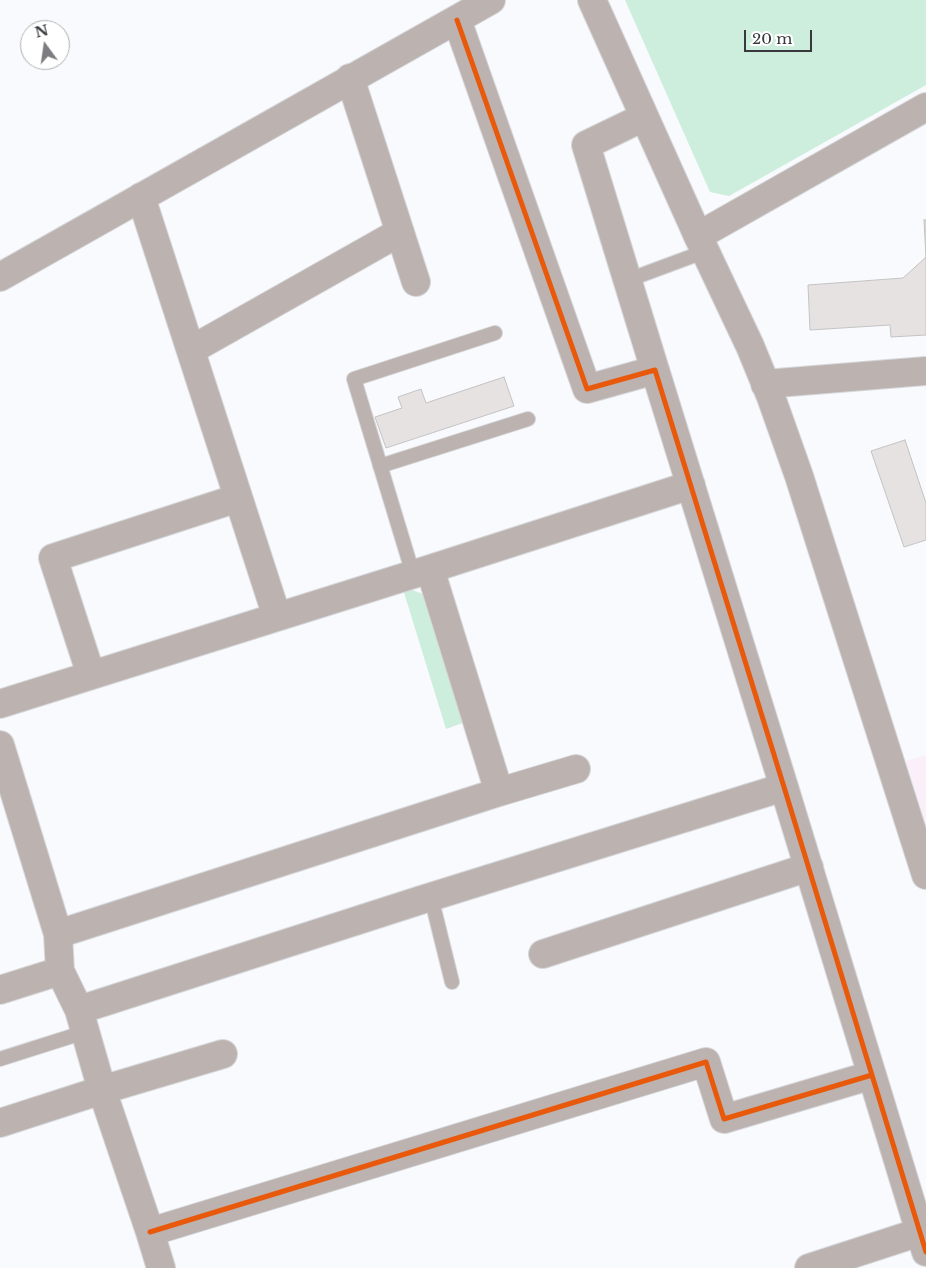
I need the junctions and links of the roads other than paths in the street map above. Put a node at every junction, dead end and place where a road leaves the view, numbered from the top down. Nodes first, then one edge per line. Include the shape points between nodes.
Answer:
1 (491, 0) edge
2 (592, 0) edge
3 (457, 20) junction
4 (350, 78) junction
5 (926, 107) edge
6 (644, 117) junction
7 (141, 197) junction
8 (400, 232) junction
9 (702, 243) junction
10 (0, 277) edge
11 (628, 280) junction
12 (416, 282) dead end
13 (495, 333) dead end
14 (191, 350) junction
15 (655, 370) junction
16 (926, 371) edge
17 (765, 384) junction
18 (528, 419) dead end
19 (380, 466) junction
20 (691, 485) junction
21 (238, 498) junction
22 (421, 571) junction
23 (277, 616) junction
24 (91, 675) junction
25 (0, 704) edge
26 (0, 744) edge
27 (576, 770) dead end
28 (784, 787) junction
29 (499, 792) junction
30 (809, 867) junction
31 (926, 874) edge
32 (431, 897) junction
33 (58, 934) junction
34 (542, 954) dead end
35 (60, 971) junction
36 (452, 982) dead end
37 (0, 990) edge
38 (82, 1021) junction
39 (223, 1054) dead end
40 (0, 1059) edge
41 (872, 1074) junction
42 (102, 1090) junction
43 (0, 1123) edge
44 (150, 1232) junction
45 (924, 1238) edge
46 (161, 1268) edge
47 (809, 1268) edge

1 - 3 street
2 - 6 street
3 - 4 street
3 - 15 street via 587,389
4 - 7 street
4 - 8 street
5 - 9 street
6 - 9 street
6 - 11 street via 586,145
7 - 10 street
7 - 14 street
8 - 12 street
8 - 14 street
9 - 11 lane
9 - 17 street
11 - 15 street
13 - 19 lane via 354,379
14 - 21 street
15 - 20 street
16 - 17 street
17 - 31 street via 799,476
18 - 19 lane
19 - 22 lane
20 - 22 street
20 - 28 street
21 - 23 street
21 - 24 street via 53,558
22 - 23 street
22 - 29 street
23 - 24 street
24 - 25 street
26 - 33 street
27 - 29 street
28 - 30 street
28 - 32 street
29 - 33 street
30 - 34 street
30 - 41 street
32 - 36 lane
32 - 38 street
33 - 35 street
35 - 37 street
35 - 38 street
38 - 40 lane
38 - 42 street
39 - 42 street
41 - 44 street via 724,1119 706,1062
41 - 45 street
42 - 43 street
42 - 44 street
44 - 46 street
45 - 47 street

